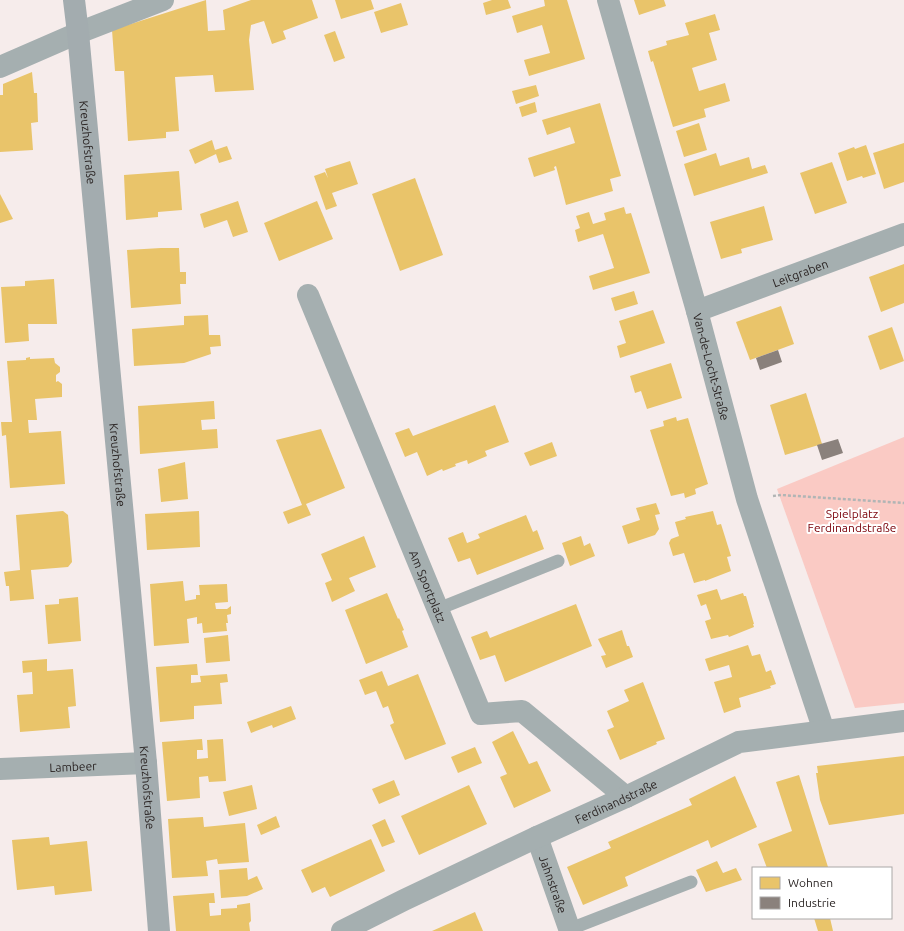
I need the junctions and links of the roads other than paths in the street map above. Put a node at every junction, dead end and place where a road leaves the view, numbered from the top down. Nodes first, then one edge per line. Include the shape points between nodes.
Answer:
1 (74, 0) edge
2 (163, 0) edge
3 (608, 0) edge
4 (78, 33) junction
5 (0, 67) edge
6 (904, 234) edge
7 (308, 295) dead end
8 (697, 311) junction
9 (558, 561) dead end
10 (438, 609) junction
11 (904, 721) edge
12 (824, 731) junction
13 (146, 762) junction
14 (0, 769) edge
15 (626, 797) junction
16 (537, 837) junction
17 (691, 882) dead end
18 (570, 930) edge
19 (159, 931) edge
20 (342, 931) edge

1 - 4 street, Kreuzhofstraße
2 - 4 street
3 - 8 street, Van-de-Locht-Straße
4 - 5 street
4 - 13 street, Kreuzhofstraße
6 - 8 street, Leitgraben
7 - 10 street, Am Sportplatz
8 - 12 street, Van-de-Locht-Straße via 747,499
9 - 10 lane
10 - 15 street, Am Sportplatz via 481,714 522,711
11 - 12 street, Ferdinandstraße
12 - 15 street, Ferdinandstraße via 739,742
13 - 14 street, Lambeer
13 - 19 street, Kreuzhofstraße
15 - 16 street, Ferdinandstraße
16 - 18 street, Jahnstraße
16 - 20 street, Ferdinandstraße
17 - 18 lane

